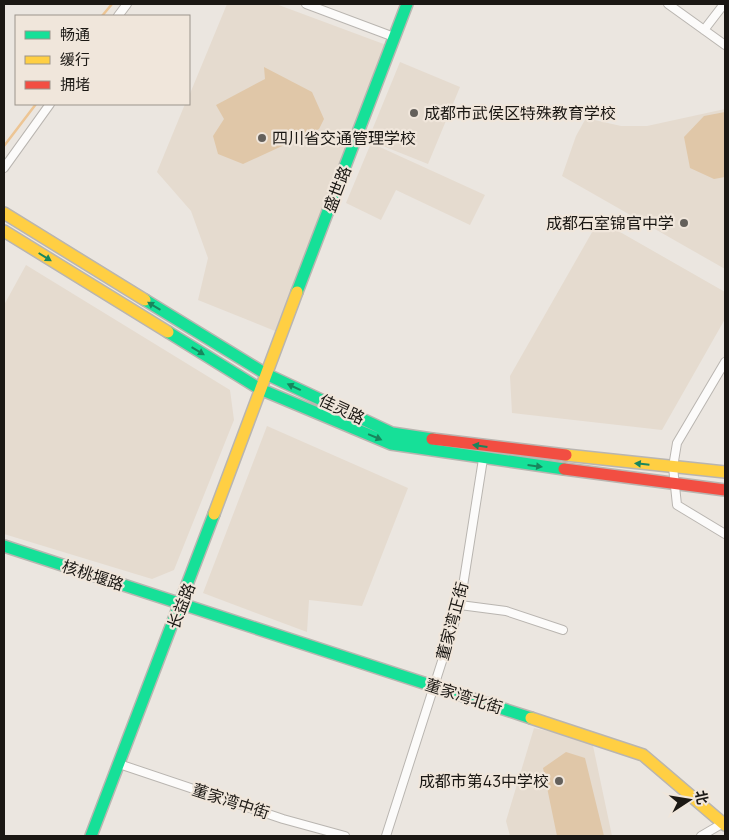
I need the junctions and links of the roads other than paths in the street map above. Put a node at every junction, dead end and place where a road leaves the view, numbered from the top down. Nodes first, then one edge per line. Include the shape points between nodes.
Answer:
1 (127, 4) edge
2 (306, 4) edge
3 (407, 4) edge
4 (668, 4) edge
5 (724, 4) edge
6 (119, 15) edge
7 (704, 30) junction
8 (394, 37) junction
9 (725, 45) edge
10 (49, 105) edge
11 (4, 168) edge
12 (4, 212) edge
13 (4, 231) edge
14 (725, 362) edge
15 (266, 374) junction
16 (260, 389) junction
17 (483, 459) junction
18 (673, 467) junction
19 (725, 472) edge
20 (674, 482) junction
21 (725, 490) edge
22 (725, 534) edge
23 (4, 546) edge
24 (182, 603) junction
25 (460, 605) junction
26 (563, 630) dead end
27 (434, 686) junction
28 (119, 764) junction
29 (725, 824) edge
30 (91, 836) edge
31 (345, 836) edge
32 (386, 836) edge
33 (701, 836) edge

1 - 6 street
2 - 8 street
3 - 8 main road, 盛世路
4 - 7 street
5 - 7 street
7 - 9 street
8 - 15 main road, 盛世路
10 - 11 street
15 -> 12 main road, 佳灵路
13 -> 16 main road, 佳灵路
14 - 18 street via 676,443
15 - 16 main road, 长益路
18 -> 15 main road, 佳灵路 via 392,433
16 -> 17 main road, 佳灵路 via 391,444
16 - 24 main road, 长益路
17 -> 20 main road, 佳灵路
17 - 25 street, 董家湾正街
18 - 19 main road, 佳灵路
18 - 20 street
20 - 21 main road, 佳灵路
20 - 22 street via 676,505
23 - 24 main road, 核桃堰路
24 - 27 main road, 董家湾北街
24 - 28 main road, 长益路
25 - 26 street via 506,611
25 - 27 street, 董家湾正街
27 - 29 main road, 董家湾北街 via 643,755
27 - 32 street, 董家湾正街
28 - 30 main road, 长益路
28 - 31 street, 董家湾中街 via 283,819
29 - 33 street

